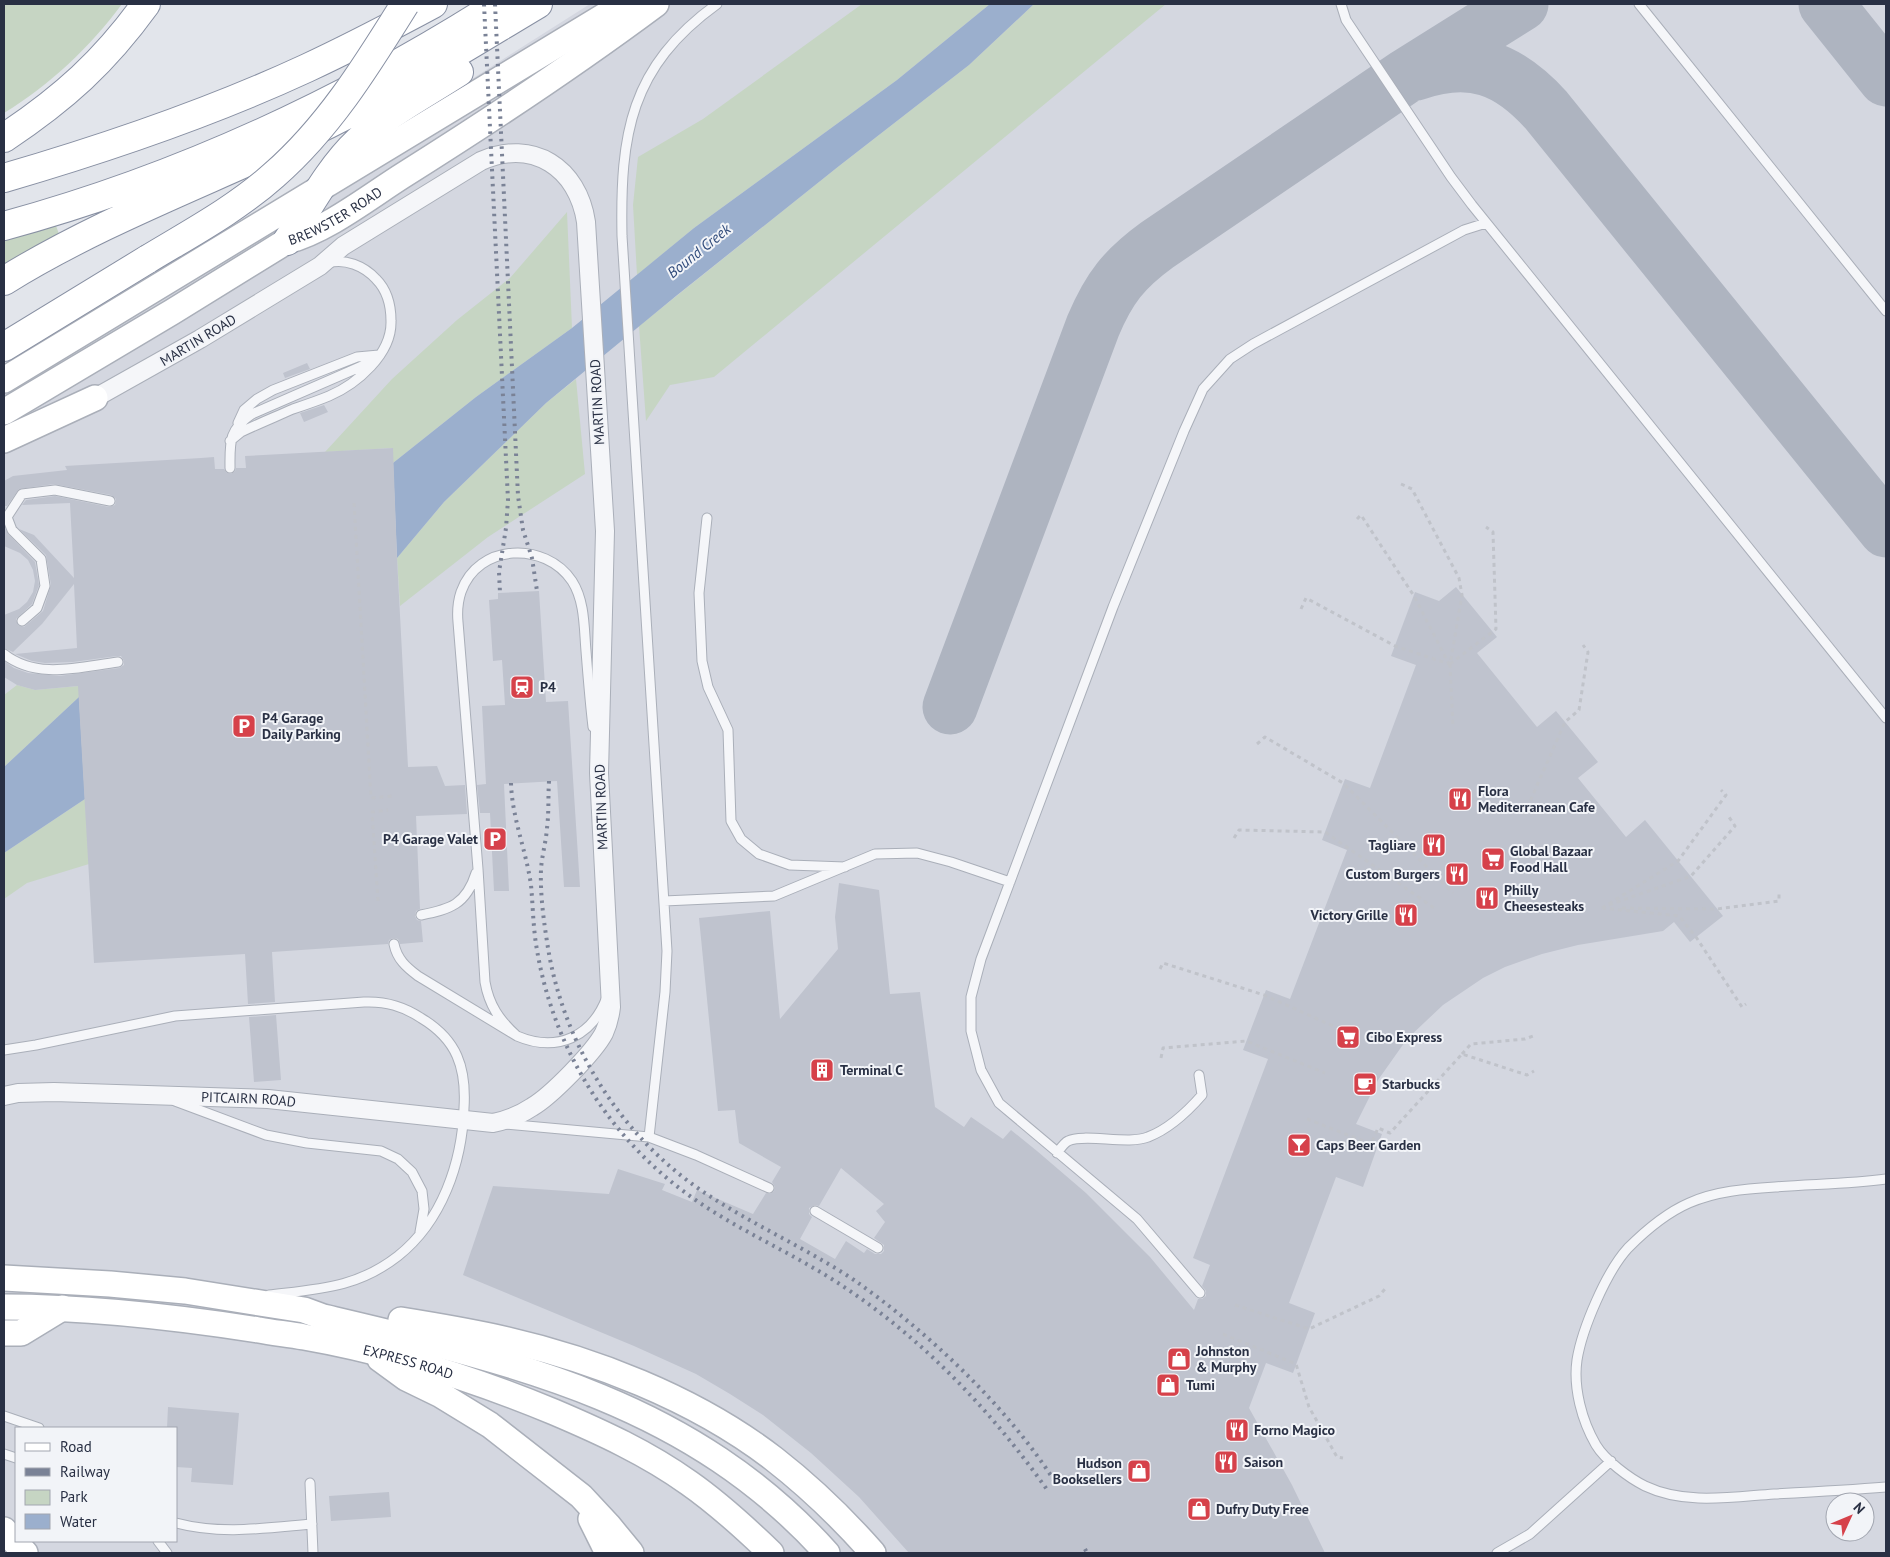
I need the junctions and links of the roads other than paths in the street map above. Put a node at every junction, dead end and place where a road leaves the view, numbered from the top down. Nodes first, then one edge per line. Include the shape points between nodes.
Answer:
1 (146, 4) edge
2 (405, 4) edge
3 (433, 4) edge
4 (498, 4) edge
5 (538, 4) edge
6 (559, 4) edge
7 (624, 4) edge
8 (656, 4) edge
9 (717, 4) edge
10 (1340, 4) edge
11 (1639, 4) edge
12 (4, 138) edge
13 (4, 178) edge
14 (321, 189) junction
15 (1486, 223) junction
16 (4, 226) edge
17 (287, 241) junction
18 (320, 266) junction
19 (4, 281) edge
20 (1886, 311) edge
21 (70, 340) junction
22 (4, 347) edge
23 (379, 355) junction
24 (61, 378) junction
25 (4, 380) edge
26 (95, 398) junction
27 (4, 412) edge
28 (237, 426) junction
29 (4, 440) edge
30 (230, 441) junction
31 (230, 468) dead end
32 (110, 501) dead end
33 (707, 518) dead end
34 (22, 621) dead end
35 (4, 654) edge
36 (118, 662) dead end
37 (1886, 718) edge
38 (600, 804) junction
39 (845, 867) junction
40 (478, 869) junction
41 (1010, 882) junction
42 (664, 901) junction
43 (421, 915) dead end
44 (394, 944) dead end
45 (611, 977) junction
46 (517, 1036) junction
47 (4, 1050) edge
48 (1199, 1075) dead end
49 (158, 1095) junction
50 (4, 1097) edge
51 (464, 1121) junction
52 (493, 1123) junction
53 (649, 1137) junction
54 (1057, 1152) junction
55 (1886, 1179) edge
56 (769, 1188) dead end
57 (816, 1212) dead end
58 (419, 1235) junction
59 (878, 1248) dead end
60 (13, 1278) edge
61 (1200, 1293) dead end
62 (239, 1299) junction
63 (12, 1307) edge
64 (62, 1308) junction
65 (304, 1310) junction
66 (12, 1333) edge
67 (368, 1351) junction
68 (4, 1416) edge
69 (36, 1427) edge
70 (1611, 1461) junction
71 (552, 1474) junction
72 (310, 1483) dead end
73 (1886, 1487) edge
74 (178, 1524) edge
75 (312, 1524) junction
76 (4, 1530) edge
77 (159, 1542) edge
78 (25, 1553) edge
79 (167, 1553) edge
80 (313, 1553) edge
81 (608, 1553) edge
82 (632, 1553) edge
83 (771, 1553) edge
84 (827, 1553) edge
85 (873, 1553) edge
86 (1497, 1553) edge

1 - 12 highway via 87,74
2 - 22 highway, bridge via 350,90 286,164 248,196
3 - 13 highway via 342,52 237,98 136,136
4 - 16 highway via 331,100 247,140 129,188
5 - 19 highway via 356,110 92,233
6 - 14 highway via 370,131 347,153
7 - 14 street, BREWSTER ROAD
8 - 17 street, BREWSTER ROAD via 419,166 306,236
9 - 42 lane via 681,33 650,75 631,118 623,167 622,236
10 - 15 lane via 1346,20 1451,177
11 - 20 lane
14 - 17 highway
14 - 21 street, BREWSTER ROAD
15 - 37 lane
15 - 41 lane via 1464,230 1253,344 1230,358 1203,389 1113,607
17 - 24 street, BREWSTER ROAD
18 - 23 lane via 334,262 353,264 370,273 382,286 390,305 392,326 386,346
18 - 26 street, MARTIN ROAD
18 - 38 street, MARTIN ROAD via 343,246 481,161 499,154 516,152 544,158 560,170 577,192 586,222 605,562
21 - 24 street via 63,352
21 - 25 street, BREWSTER ROAD
23 - 28 lane via 361,367 252,414
23 - 28 lane via 357,357 272,390 244,410
23 - 30 lane via 352,383 329,396 241,432
24 - 26 street via 74,394
24 - 27 street, BREWSTER ROAD
26 - 29 street
28 - 30 lane
30 - 31 lane
32 - 34 lane via 55,490 22,494 7,517 12,530 41,559 45,586 37,608
33 - 39 lane via 699,593 702,661 708,687 728,730 731,821 741,839 759,854 790,865
35 - 36 lane via 31,668 52,670
38 - 40 lane via 582,613 577,591 559,566 541,556 514,552 485,562 465,582 457,611
38 - 45 street, MARTIN ROAD
39 - 41 lane via 875,854 917,852
39 - 42 lane via 774,896
40 - 43 lane via 469,890 456,904
40 - 46 lane via 487,992 498,1017
41 - 54 lane via 981,959 971,997 971,1031 982,1070 999,1103
42 - 53 lane via 667,973
44 - 46 lane via 404,965 418,976
45 - 46 lane via 606,999 584,1031 567,1040 539,1043
45 - 52 street, MARTIN ROAD via 610,1016 597,1043 534,1106
47 - 51 lane via 183,1015 385,1002 406,1009 428,1023 452,1047 461,1067
48 - 54 lane via 1202,1095 1184,1115 1147,1138 1084,1138 1068,1141
49 - 50 street, PITCAIRN ROAD via 54,1092 18,1093
49 - 51 street, PITCAIRN ROAD via 268,1099
49 - 58 lane via 266,1135 381,1151 398,1159 412,1172 422,1191 424,1209
51 - 52 street, PITCAIRN ROAD
51 - 58 lane via 449,1184
52 - 53 lane
53 - 56 lane via 696,1154
54 - 61 lane via 1137,1219
55 - 70 lane via 1741,1189 1715,1194 1688,1204 1656,1224 1627,1250 1602,1290 1586,1325 1577,1361 1577,1388 1584,1419 1597,1446
57 - 59 lane
58 - 62 lane via 385,1265 345,1284
60 - 62 street via 146,1287
62 - 65 street
63 - 64 street, EXPRESS ROAD
64 - 66 street
64 - 67 street, EXPRESS ROAD via 199,1321 305,1337
65 - 84 street via 511,1364 626,1408 696,1444 728,1465 791,1517
65 - 85 street via 326,1307 503,1339 608,1371 680,1401 737,1433 790,1472
67 - 71 street via 406,1378 490,1425
67 - 83 street, EXPRESS ROAD via 488,1386 608,1435 689,1482
68 - 69 lane
70 - 73 lane via 1644,1485 1675,1496 1712,1499
70 - 86 lane via 1530,1534
71 - 81 street via 590,1517
71 - 82 street via 581,1496
72 - 75 lane
74 - 75 lane via 223,1531
75 - 80 lane
76 - 78 street
77 - 79 lane

